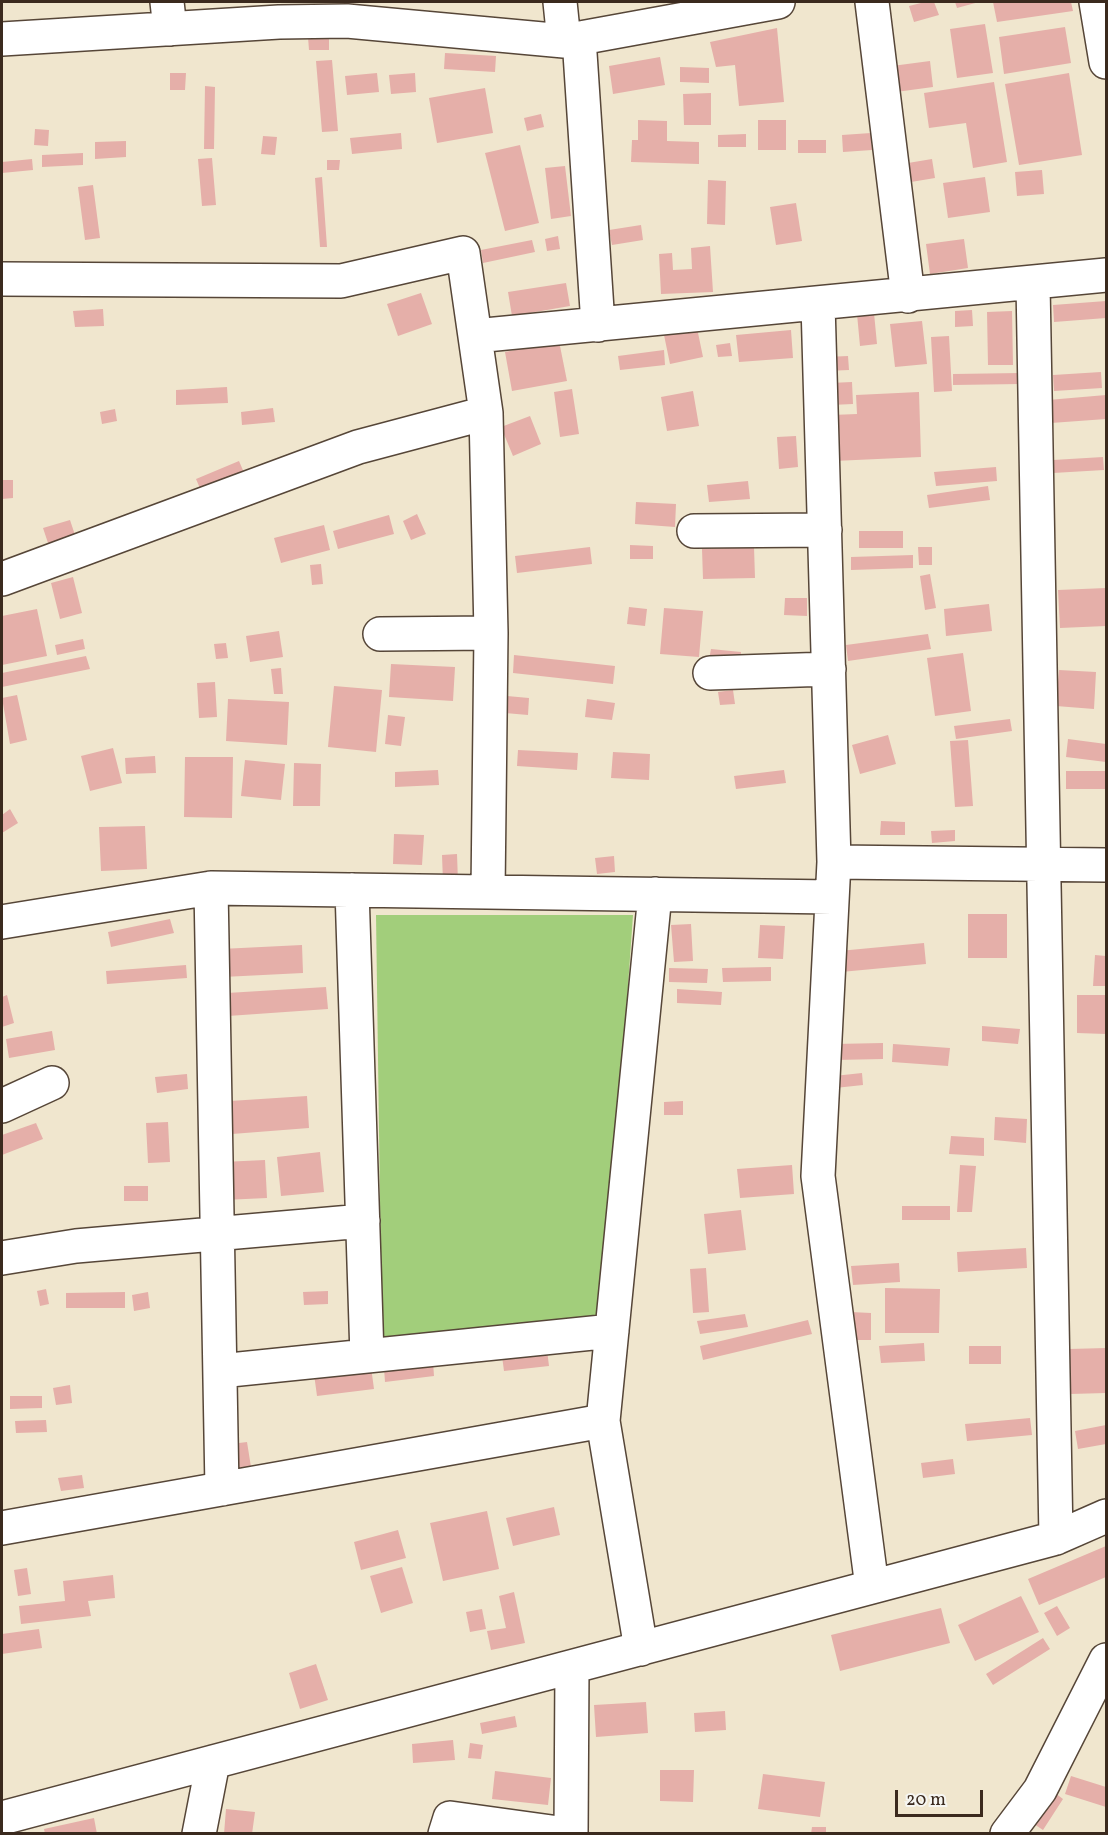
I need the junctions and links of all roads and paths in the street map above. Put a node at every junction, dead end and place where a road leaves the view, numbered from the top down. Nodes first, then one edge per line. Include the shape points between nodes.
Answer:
1 (560, 2) edge
2 (778, 2) edge
3 (872, 2) edge
4 (1096, 2) edge
5 (280, 12) edge
6 (169, 15) edge
7 (2, 39) edge
8 (571, 40) junction
9 (1107, 62) edge
10 (1107, 275) edge
11 (2, 279) edge
12 (1033, 284) junction
13 (908, 296) junction
14 (818, 304) junction
15 (598, 325) junction
16 (475, 336) junction
17 (486, 413) junction
18 (825, 530) junction
19 (694, 531) dead end
20 (2, 579) edge
21 (491, 633) junction
22 (380, 634) dead end
23 (829, 669) junction
24 (710, 673) dead end
25 (834, 862) junction
26 (1045, 864) junction
27 (1107, 865) edge
28 (211, 888) junction
29 (352, 890) junction
30 (488, 892) junction
31 (655, 894) junction
32 (832, 897) junction
33 (2, 922) edge
34 (52, 1083) dead end
35 (2, 1106) edge
36 (363, 1221) junction
37 (217, 1234) junction
38 (2, 1258) edge
39 (612, 1331) junction
40 (367, 1356) junction
41 (220, 1371) junction
42 (603, 1421) junction
43 (222, 1489) junction
44 (1107, 1516) edge
45 (2, 1528) edge
46 (1056, 1538) junction
47 (872, 1587) junction
48 (641, 1649) junction
49 (1107, 1660) edge
50 (572, 1667) junction
51 (213, 1762) junction
52 (2, 1818) edge
53 (200, 1833) edge
54 (445, 1833) edge
55 (566, 1833) edge
56 (571, 1833) edge
57 (1007, 1833) edge

1 - 8 street
2 - 8 street
3 - 13 street
4 - 9 street
5 - 6 street
5 - 8 street
6 - 7 street
8 - 15 street
10 - 12 street
11 - 16 street via 341,281 463,253
12 - 13 street
12 - 26 street
13 - 14 street
14 - 15 street
14 - 18 street
15 - 16 street
16 - 17 street
17 - 20 street via 358,447
17 - 21 street
18 - 19 street
18 - 23 street
21 - 22 street
21 - 30 street
23 - 24 street
23 - 25 street
25 - 26 street
25 - 32 street
26 - 27 street
26 - 46 street
28 - 29 street
28 - 33 street
28 - 37 street
29 - 30 street
29 - 36 street
30 - 31 street
31 - 32 street
31 - 39 street
32 - 47 street via 818,1176
34 - 35 street
36 - 37 street
36 - 40 street
37 - 38 street via 76,1246
37 - 41 street
39 - 40 street
39 - 42 street
40 - 41 street
41 - 43 street
42 - 43 street
42 - 48 street
43 - 45 street
44 - 46 street
46 - 47 street
47 - 48 street
48 - 50 street
49 - 57 street via 1040,1790
50 - 51 street
50 - 56 street
51 - 52 street
51 - 53 street
54 - 55 street via 450,1818

